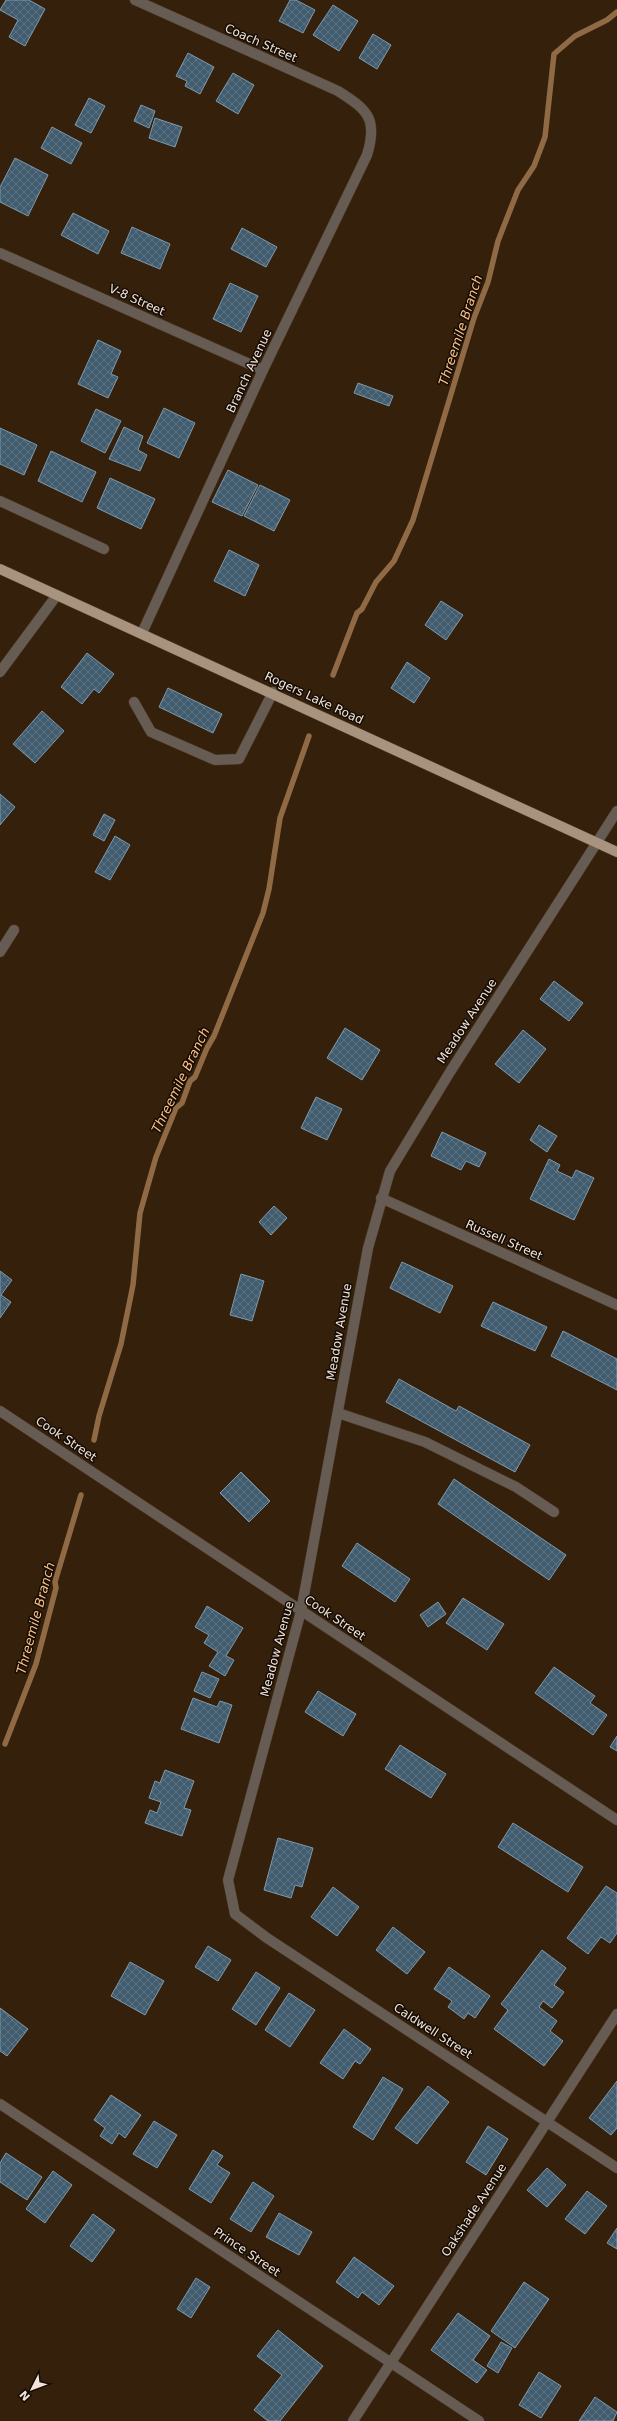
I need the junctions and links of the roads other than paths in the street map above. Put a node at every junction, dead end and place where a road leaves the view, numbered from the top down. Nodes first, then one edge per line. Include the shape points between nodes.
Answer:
1 (135, 0) edge
2 (370, 119) joint
3 (0, 253) edge
4 (263, 370) junction
5 (0, 501) edge
6 (104, 549) dead end
7 (0, 569) edge
8 (57, 595) junction
9 (142, 633) junction
10 (0, 672) edge
11 (273, 692) junction
12 (134, 702) dead end
13 (617, 811) edge
14 (597, 843) junction
15 (617, 852) edge
16 (14, 930) dead end
17 (0, 952) edge
18 (381, 1198) junction
19 (617, 1305) edge
20 (0, 1411) edge
21 (338, 1413) junction
22 (554, 1512) dead end
23 (301, 1611) junction
24 (617, 1820) edge
25 (235, 1914) joint
26 (617, 2014) edge
27 (0, 2104) edge
28 (547, 2121) junction
29 (617, 2168) edge
30 (391, 2363) junction
31 (353, 2421) edge
32 (479, 2421) edge

1 - 2 street, Coach Street via 338,92 361,105
2 - 4 street, Branch Avenue via 371,141 367,155
3 - 4 street, V-8 Street
4 - 9 street, Branch Avenue
5 - 6 street
7 - 8 main road, Rogers Lake Road
8 - 9 main road, Rogers Lake Road
8 - 10 street
9 - 11 main road, Rogers Lake Road
11 - 12 street via 239,759 216,760 151,732
11 - 14 main road, Rogers Lake Road
13 - 14 street, Meadow Avenue
14 - 15 main road, Rogers Lake Road
14 - 18 street, Meadow Avenue via 450,1072 390,1171
16 - 17 street
18 - 19 street, Russell Street
18 - 21 street, Meadow Avenue via 368,1248
20 - 23 street, Cook Street
21 - 22 street via 426,1442 516,1486
21 - 23 street, Meadow Avenue
23 - 24 street, Cook Street
23 - 25 street, Meadow Avenue via 228,1880
25 - 28 street, Caldwell Street
26 - 28 street, Oakshade Avenue
27 - 30 street, Prince Street
28 - 29 street, Caldwell Street
28 - 30 street, Oakshade Avenue
30 - 31 street, Oakshade Avenue
30 - 32 street, Prince Street

